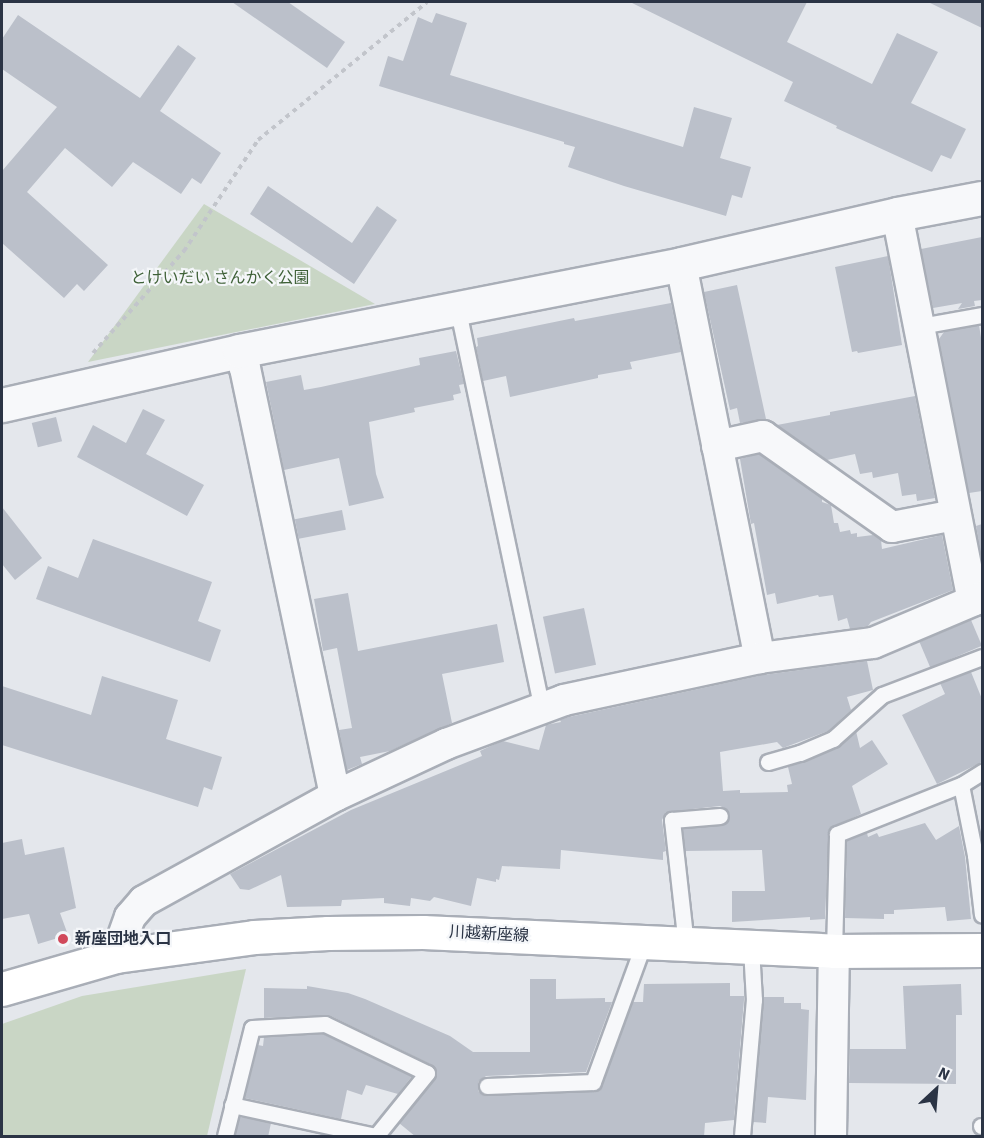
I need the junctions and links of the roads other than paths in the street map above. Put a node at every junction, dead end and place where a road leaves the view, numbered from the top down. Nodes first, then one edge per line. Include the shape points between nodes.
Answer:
1 (982, 198) edge
2 (897, 214) junction
3 (681, 264) junction
4 (457, 306) junction
5 (982, 315) edge
6 (920, 327) junction
7 (239, 351) junction
8 (2, 405) edge
9 (717, 446) junction
10 (955, 515) junction
11 (978, 599) edge
12 (982, 657) edge
13 (760, 658) junction
14 (542, 708) junction
15 (768, 762) dead end
16 (982, 772) edge
17 (961, 785) junction
18 (335, 796) junction
19 (720, 816) dead end
20 (979, 854) edge
21 (982, 915) edge
22 (644, 943) junction
23 (686, 945) junction
24 (751, 948) junction
25 (982, 950) edge
26 (834, 951) junction
27 (116, 956) junction
28 (2, 989) edge
29 (487, 1086) dead end
30 (232, 1105) junction
31 (225, 1137) edge
32 (376, 1137) edge
33 (742, 1137) edge
34 (831, 1137) edge

1 - 2 street
2 - 3 street
2 - 6 street
3 - 4 street
3 - 9 street
4 - 7 street
4 - 14 lane
5 - 6 lane
6 - 10 street
7 - 8 street
7 - 18 street
9 - 10 street via 763,436 892,527
9 - 13 street
10 - 11 street
11 - 13 street via 873,643
12 - 15 lane via 882,695 833,739
13 - 14 street
14 - 18 street via 446,744
16 - 17 lane
17 - 20 lane
17 - 26 lane via 837,834
18 - 27 street via 144,901 130,916
19 - 23 lane via 672,820
20 - 21 lane
22 - 23 main road, 川越新座線
22 - 27 main road, 川越新座線 via 423,932 328,933 254,937
22 - 29 lane via 593,1082
23 - 24 main road, 川越新座線
24 - 26 main road, 川越新座線
24 - 33 lane via 754,999
25 - 26 main road, 川越新座線
26 - 34 street
27 - 28 main road, 川越新座線
30 - 31 lane
30 - 32 lane
30 - 32 lane via 252,1028 325,1024 427,1073

